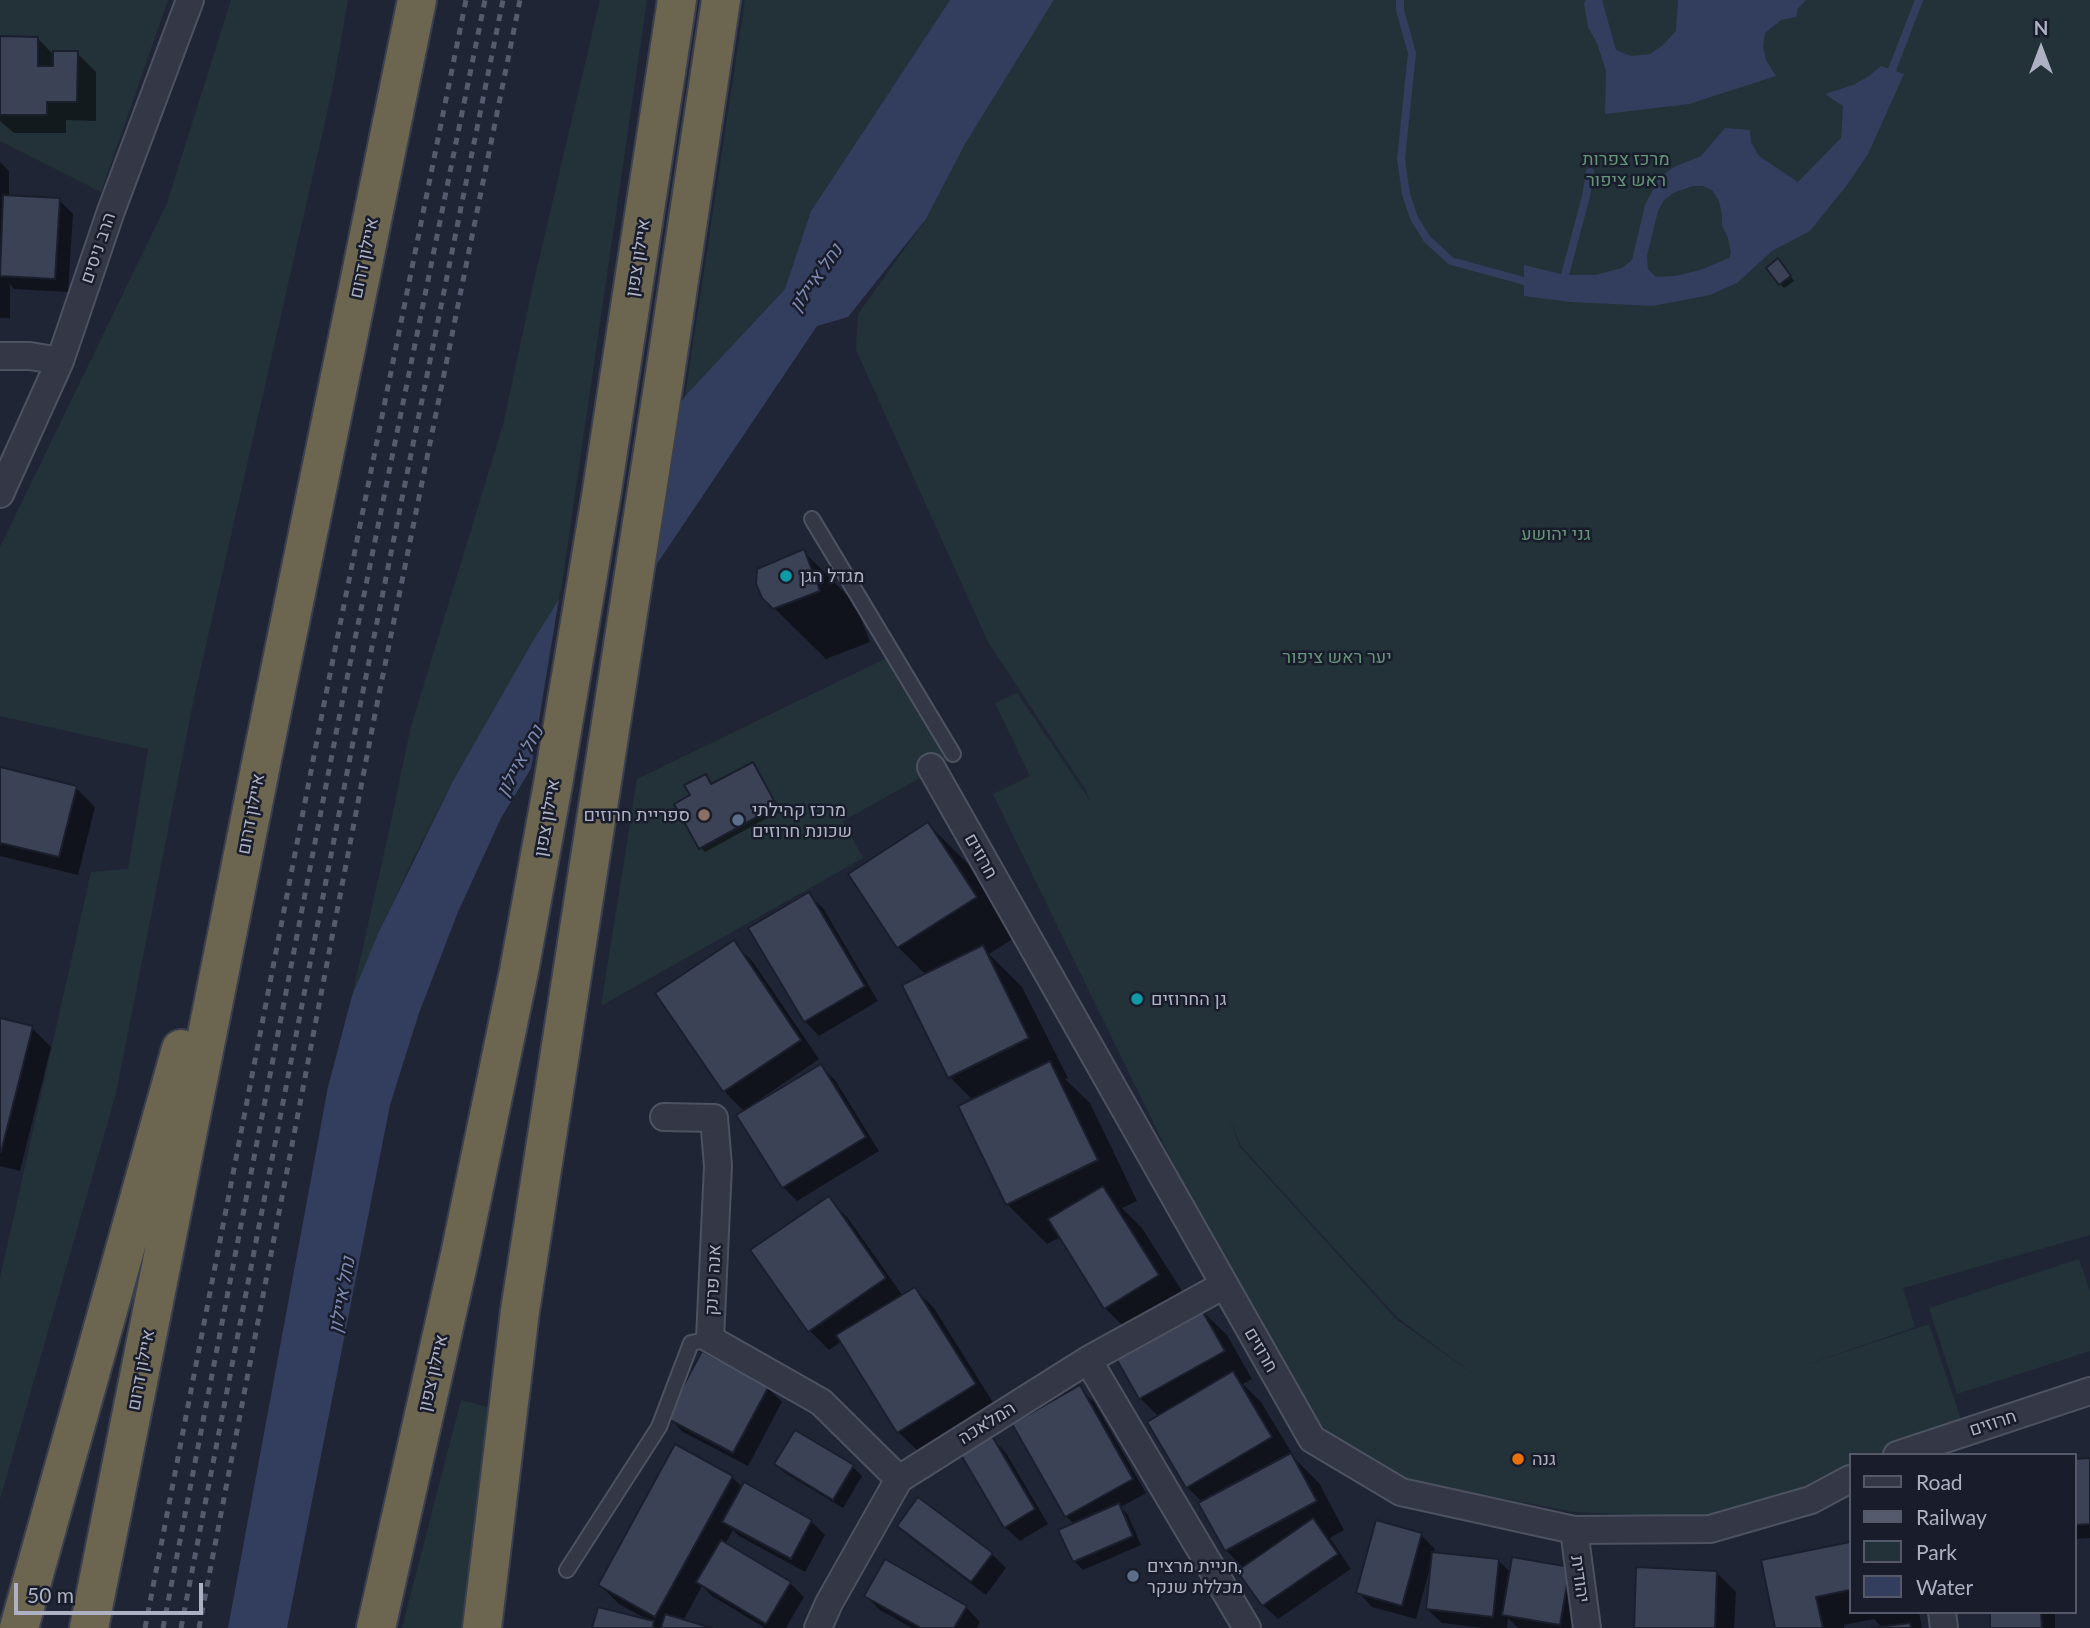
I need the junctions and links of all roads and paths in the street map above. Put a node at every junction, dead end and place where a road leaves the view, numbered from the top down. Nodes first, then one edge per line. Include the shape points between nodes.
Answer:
1 (190, 0) edge
2 (417, 0) edge
3 (677, 0) edge
4 (683, 0) edge
5 (720, 0) edge
6 (659, 115) junction
7 (0, 356) edge
8 (60, 361) junction
9 (0, 494) edge
10 (812, 519) dead end
11 (263, 754) junction
12 (942, 761) joint
13 (664, 1117) dead end
14 (1224, 1285) junction
15 (710, 1339) junction
16 (1088, 1360) junction
17 (2090, 1391) edge
18 (1901, 1453) edge
19 (899, 1479) junction
20 (1848, 1480) edge
21 (1574, 1530) junction
22 (567, 1570) dead end
23 (19, 1628) edge
24 (89, 1628) edge
25 (376, 1628) edge
26 (482, 1628) edge
27 (818, 1628) edge
28 (1247, 1628) edge
29 (1587, 1628) edge

1 - 8 street, הרב ניסים
2 - 11 highway, איילון דרום
3 - 6 highway, איילון צפון
4 - 6 highway
5 - 26 highway via 520,1311
6 - 25 highway, איילון צפון via 601,497 519,971
7 - 8 street
8 - 9 street, הרב ניסים
10 - 12 lane
11 - 23 highway
11 - 24 highway, איילון דרום
12 - 14 street, חרוזים
13 - 15 street, אנה פרנק via 714,1118 718,1166
14 - 16 street, המלאכה
14 - 21 street, חרוזים via 1312,1439 1401,1492
15 - 19 street, אנה פרנק via 821,1402
15 - 22 lane via 691,1343 659,1427
16 - 19 street, המלאכה
16 - 28 street
17 - 18 street, חרוזים
19 - 27 street, המלאכה
20 - 21 street, חרוזים via 1811,1500 1710,1529
21 - 29 street, יהודית

